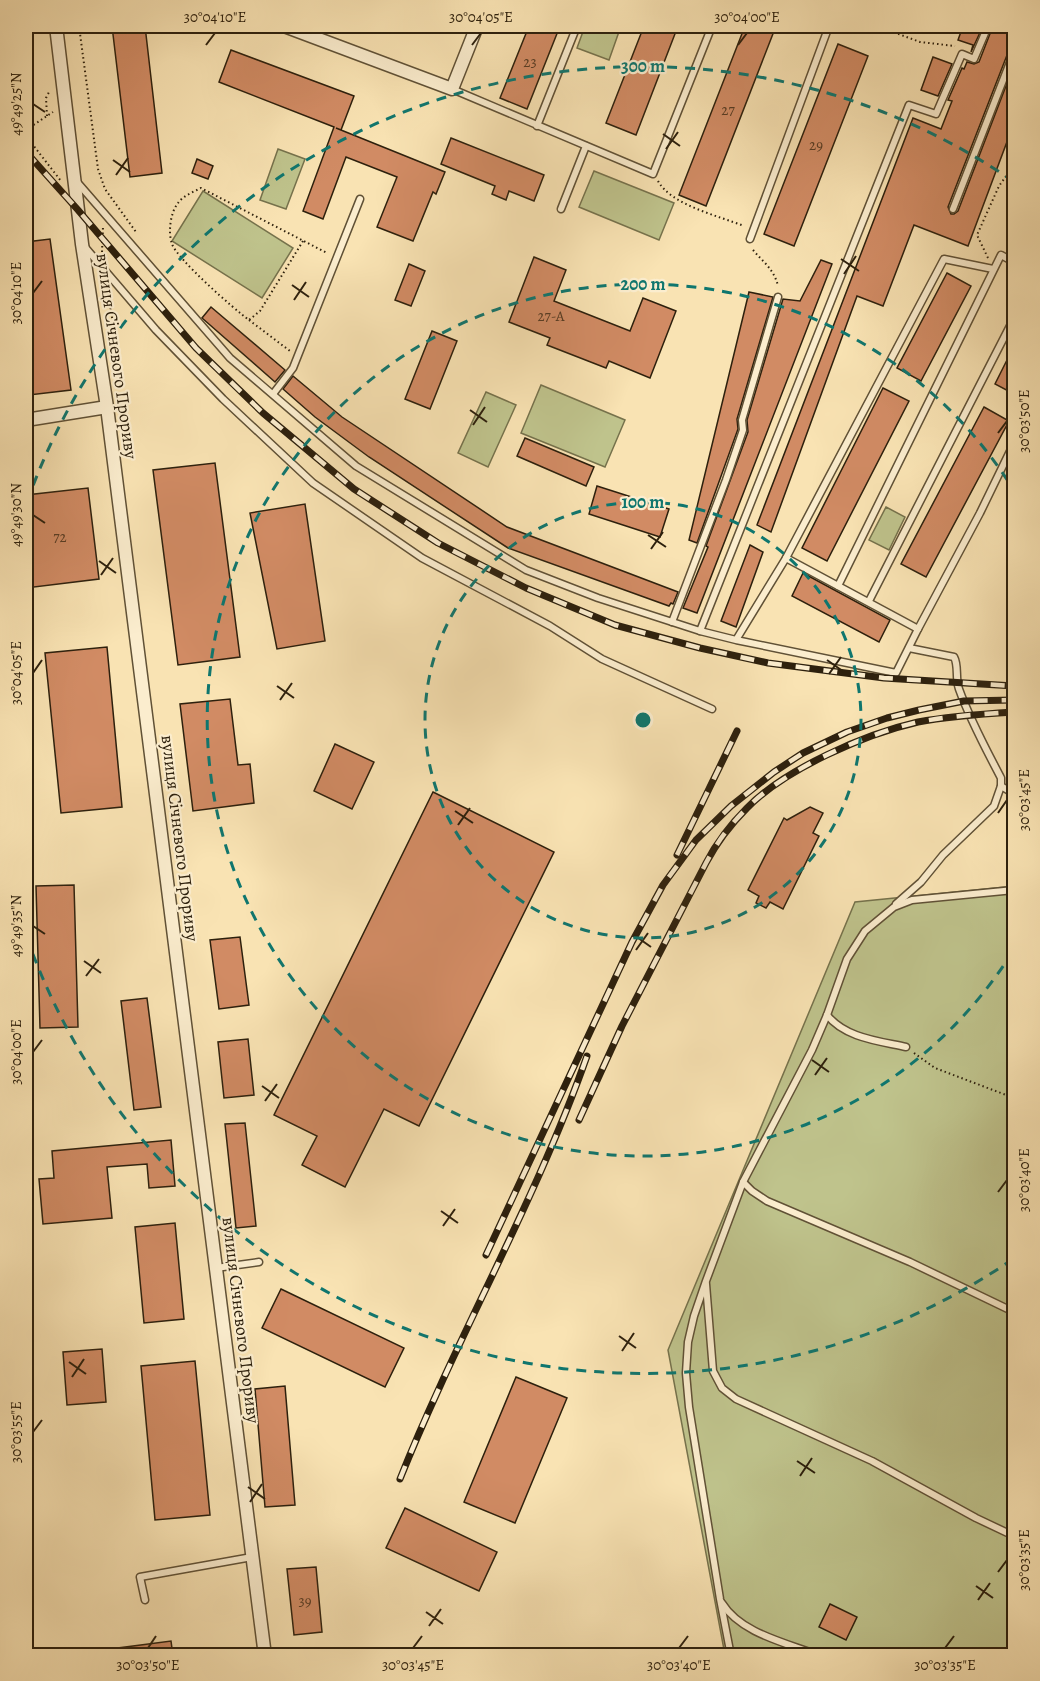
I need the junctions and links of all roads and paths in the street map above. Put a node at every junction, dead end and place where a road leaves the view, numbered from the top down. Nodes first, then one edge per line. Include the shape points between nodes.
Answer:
1 (56, 26) edge
2 (80, 26) edge
3 (284, 26) edge
4 (477, 26) edge
5 (577, 26) edge
6 (712, 26) edge
7 (829, 26) edge
8 (877, 26) edge
9 (895, 26) edge
10 (988, 26) edge
11 (893, 32) junction
12 (964, 47) dead end
13 (1014, 52) edge
14 (452, 89) junction
15 (65, 106) junction
16 (537, 126) junction
17 (26, 130) edge
18 (26, 136) edge
19 (586, 146) junction
20 (1014, 165) edge
21 (653, 174) junction
22 (73, 177) junction
23 (76, 199) junction
24 (360, 200) dead end
25 (561, 209) dead end
26 (953, 209) dead end
27 (754, 230) junction
28 (138, 235) dead end
29 (750, 239) joint
30 (303, 241) junction
31 (82, 244) junction
32 (337, 258) junction
33 (1014, 262) edge
34 (993, 269) junction
35 (778, 297) joint
36 (1014, 318) edge
37 (249, 320) junction
38 (297, 356) junction
39 (273, 394) junction
40 (107, 407) junction
41 (26, 420) edge
42 (1014, 443) edge
43 (786, 558) junction
44 (838, 586) junction
45 (869, 601) junction
46 (672, 622) junction
47 (918, 629) junction
48 (700, 631) junction
49 (736, 640) junction
50 (909, 648) junction
51 (712, 709) dead end
52 (1001, 786) junction
53 (1014, 794) edge
54 (1014, 890) edge
55 (894, 907) junction
56 (827, 1015) junction
57 (906, 1047) joint
58 (1014, 1098) edge
59 (744, 1182) junction
60 (259, 1262) dead end
61 (216, 1268) junction
62 (706, 1281) junction
63 (1014, 1312) edge
64 (1014, 1536) edge
65 (253, 1557) junction
66 (720, 1599) junction
67 (145, 1600) dead end
68 (265, 1656) edge
69 (731, 1656) edge
70 (820, 1656) edge

1 - 15 street, вулиця Січневого Прориву
2 - 28 path via 98,169 105,189
3 - 14 street
4 - 14 street
5 - 16 lane
6 - 21 lane
7 - 27 lane
8 - 11 path
9 - 11 path
10 - 48 lane via 974,59 962,54 936,114 909,105
11 - 12 path via 920,42
13 - 26 lane
14 - 16 lane
15 - 17 path
15 - 22 street, вулиця Січневого Прориву
16 - 19 lane
18 - 23 path
19 - 21 lane
19 - 25 lane
20 - 34 path via 999,186 977,235
21 - 27 path via 667,193 678,200
22 - 23 street, вулиця Січневого Прориву
22 - 39 lane via 230,358
23 - 31 street, вулиця Січневого Прориву
24 - 32 lane
27 - 29 lane
29 - 35 path via 753,250 776,276
30 - 32 path
30 - 37 path via 260,311
30 - 37 path via 201,188 177,204 170,226 173,246
31 - 40 street, вулиця Січневого Прориву
31 - 51 lane via 156,330 313,483 422,558 550,626 602,659
32 - 38 lane
33 - 34 lane via 1001,255
34 - 43 lane via 944,260
34 - 44 lane
35 - 46 lane via 742,420 743,430
36 - 45 lane
37 - 38 path
38 - 39 lane via 293,368
39 - 46 lane via 357,466 526,570
40 - 41 street
40 - 61 street, вулиця Січневого Прориву
42 - 47 lane
43 - 44 lane
43 - 49 lane
44 - 45 lane
45 - 47 lane
46 - 48 lane
47 - 50 lane
48 - 49 lane
49 - 50 lane via 896,673
50 - 52 lane via 956,660 957,683 1001,778
52 - 53 lane
52 - 55 lane via 994,806
54 - 55 lane via 912,900
55 - 56 lane via 865,931 847,959
56 - 57 lane via 844,1030
56 - 59 lane
57 - 58 path via 935,1068
59 - 62 lane
59 - 63 lane via 767,1201
60 - 61 lane
61 - 65 street, вулиця Січневого Прориву
62 - 64 lane via 714,1371 722,1388 736,1399 872,1461
62 - 66 lane via 688,1342 686,1373
65 - 67 lane via 140,1577
65 - 68 street, вулиця Січневого Прориву
66 - 69 lane
66 - 70 lane via 738,1621 756,1632

